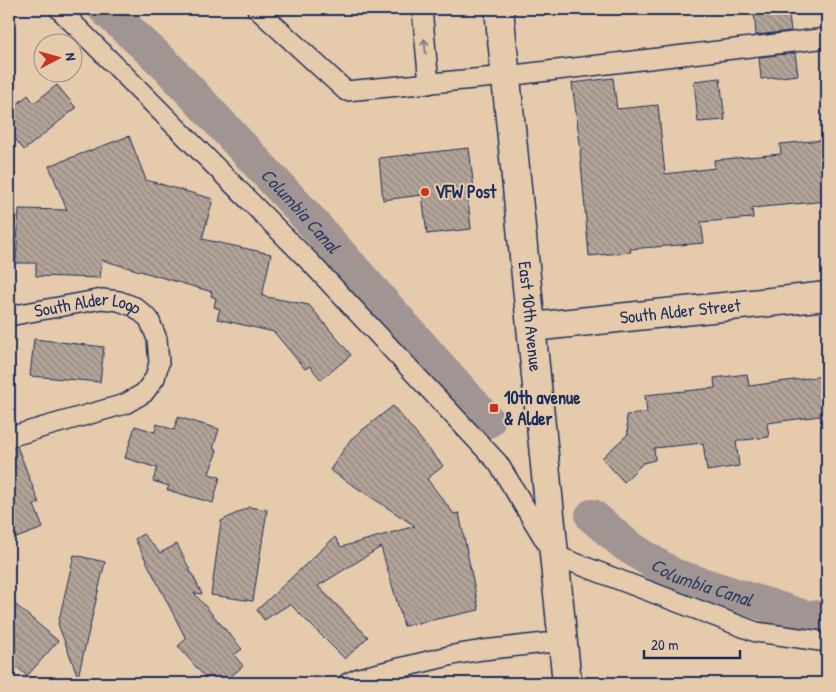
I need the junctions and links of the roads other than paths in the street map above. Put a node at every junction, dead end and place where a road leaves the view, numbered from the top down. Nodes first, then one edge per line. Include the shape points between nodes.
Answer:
1 (59, 9) edge
2 (258, 9) edge
3 (422, 9) edge
4 (499, 9) edge
5 (827, 38) edge
6 (506, 76) junction
7 (429, 84) junction
8 (827, 296) edge
9 (9, 316) edge
10 (532, 327) junction
11 (9, 437) edge
12 (554, 555) junction
13 (563, 641) junction
14 (827, 642) edge
15 (348, 683) edge
16 (567, 683) edge

1 - 12 lane via 311,263 498,462
2 - 7 lane via 346,91
7 -> 3 lane
4 - 6 main road, East 10th Avenue
5 - 6 lane
6 - 7 lane
6 - 10 main road, East 10th Avenue
8 - 10 main road, South Alder Street
9 - 11 lane, South Alder Loop via 102,299 119,301 135,307 148,319 157,339 159,363 155,378 144,393 125,404
10 - 12 main road, East 10th Avenue
12 - 13 main road, East 10th Avenue
12 - 14 lane via 756,632
13 - 15 lane via 453,655
13 - 16 main road, East 10th Avenue

